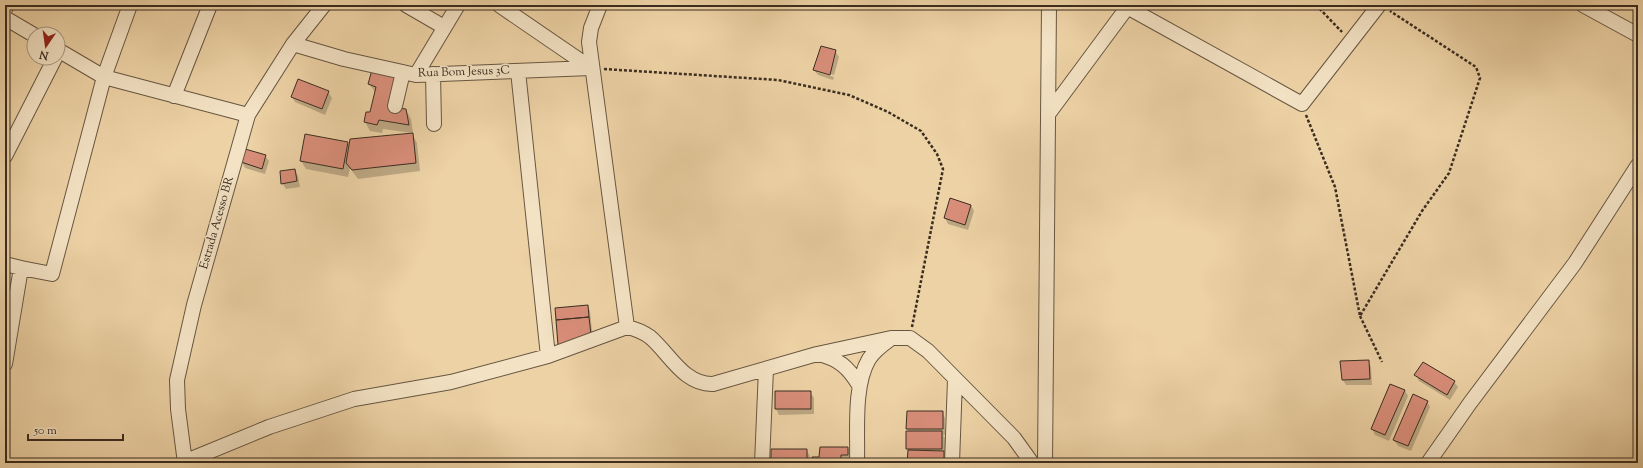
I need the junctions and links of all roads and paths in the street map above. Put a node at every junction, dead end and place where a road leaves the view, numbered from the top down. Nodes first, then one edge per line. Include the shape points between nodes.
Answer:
1 (7, 5) edge
2 (130, 5) edge
3 (210, 5) edge
4 (324, 5) edge
5 (406, 5) edge
6 (458, 5) edge
7 (499, 5) edge
8 (600, 5) edge
9 (1049, 5) edge
10 (1316, 5) edge
11 (1583, 5) edge
12 (1128, 6) edge
13 (1383, 7) edge
14 (5, 9) edge
15 (5, 18) edge
16 (444, 27) junction
17 (26, 30) edge
18 (1638, 35) edge
19 (1351, 42) junction
20 (293, 44) junction
21 (66, 57) edge
22 (50, 66) edge
23 (591, 68) junction
24 (518, 71) junction
25 (410, 73) junction
26 (433, 74) junction
27 (104, 77) junction
28 (174, 96) junction
29 (1302, 104) junction
30 (395, 106) dead end
31 (1049, 113) junction
32 (248, 115) junction
33 (434, 124) dead end
34 (5, 156) edge
35 (1638, 165) edge
36 (5, 264) edge
37 (21, 268) junction
38 (1360, 316) junction
39 (628, 327) junction
40 (891, 338) junction
41 (910, 338) junction
42 (817, 354) junction
43 (548, 356) junction
44 (1382, 362) dead end
45 (5, 364) edge
46 (766, 369) junction
47 (955, 380) junction
48 (859, 385) junction
49 (184, 463) edge
50 (762, 463) edge
51 (857, 463) edge
52 (952, 463) edge
53 (1032, 463) edge
54 (1045, 463) edge
55 (1428, 463) edge

1 - 14 street
2 - 27 street
3 - 28 street
4 - 20 street, Estrada Acesso BR
5 - 16 street
6 - 16 street
7 - 23 street
8 - 23 street via 591,28
9 - 31 street
10 - 19 path
11 - 18 street
12 - 29 street
12 - 31 street
13 - 19 street
13 - 38 path via 1476,68 1480,78 1449,173 1422,211
15 - 17 street
16 - 25 street
19 - 29 street
20 - 25 street, Rua Bom Jesus 3C via 344,59
20 - 32 street, Estrada Acesso BR
21 - 27 street
22 - 34 street
23 - 24 street, Rua Bom Jesus 3C
23 - 39 street
23 - 41 path via 778,80 810,86 849,95 888,112 921,132 937,154 943,169
24 - 26 street, Rua Bom Jesus 3C
24 - 43 street
25 - 26 street, Rua Bom Jesus 3C
25 - 30 street
26 - 33 street
27 - 28 street
27 - 37 street via 52,274
28 - 32 street
29 - 38 path via 1335,187
31 - 54 street
32 - 49 street, Estrada Acesso BR via 194,305 177,380
35 - 55 street via 1575,263
36 - 37 street
37 - 45 street
38 - 44 path
39 - 43 street
39 - 46 street via 651,338 690,379 698,382 712,384
40 - 41 street
40 - 42 street
40 - 48 street via 879,347 870,359
41 - 47 street via 928,352
42 - 46 street
42 - 48 street via 842,364
43 - 49 street via 451,382 354,398 269,427
46 - 50 street
47 - 52 street
47 - 53 street via 1014,438
48 - 51 street

